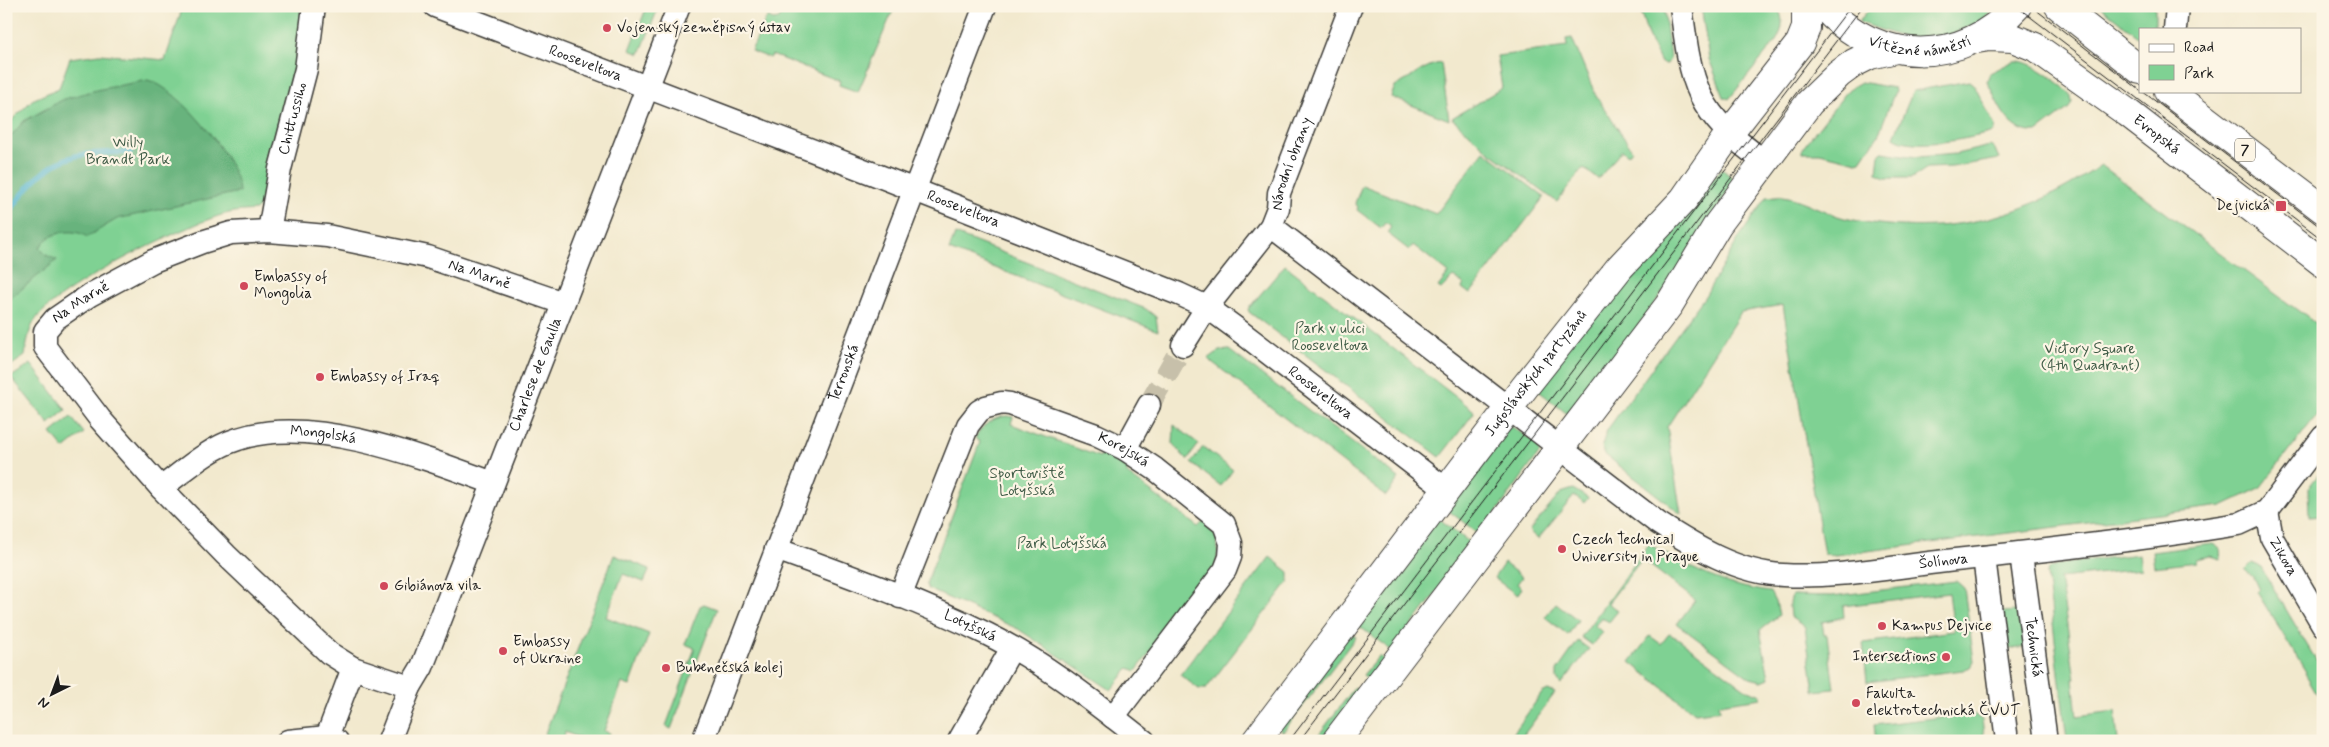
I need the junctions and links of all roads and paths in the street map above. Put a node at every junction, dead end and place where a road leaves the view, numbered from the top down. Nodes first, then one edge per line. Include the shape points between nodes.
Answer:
1 (314, 6) edge
2 (435, 6) edge
3 (679, 6) edge
4 (985, 6) edge
5 (1351, 6) edge
6 (1680, 6) edge
7 (1806, 6) edge
8 (1823, 6) edge
9 (2017, 6) edge
10 (2059, 6) edge
11 (2177, 6) edge
12 (2175, 28) edge
13 (1977, 39) junction
14 (1896, 49) junction
15 (2139, 69) edge
16 (648, 87) junction
17 (2169, 92) edge
18 (1729, 134) junction
19 (1764, 161) junction
20 (914, 189) junction
21 (2323, 209) edge
22 (1271, 226) junction
23 (269, 231) junction
24 (2323, 262) edge
25 (564, 303) junction
26 (1207, 307) junction
27 (1183, 345) tunnel mouth
28 (1149, 405) tunnel mouth
29 (1509, 408) junction
30 (2323, 438) edge
31 (1561, 448) junction
32 (1125, 449) junction
33 (493, 484) junction
34 (161, 488) junction
35 (1448, 491) junction
36 (2267, 511) junction
37 (776, 550) junction
38 (2021, 554) junction
39 (1984, 557) junction
40 (900, 597) junction
41 (2323, 626) edge
42 (1012, 648) junction
43 (353, 668) junction
44 (410, 688) junction
45 (1113, 717) junction
46 (332, 739) edge
47 (288, 741) edge
48 (389, 741) edge
49 (703, 741) edge
50 (960, 741) edge
51 (1144, 741) edge
52 (1256, 741) edge
53 (1336, 741) edge
54 (2007, 741) edge
55 (2046, 741) edge

1 - 23 street, Chittussiho via 306,69 280,169
2 - 16 street, Rooseveltova
3 - 16 street, Charlese de Gaulla
4 - 20 street, Terronská
5 - 22 street, Národní obrany via 1279,193 1278,208
6 - 18 street via 1687,57 1695,84 1710,113
7 - 18 main road, Jugoslávských partyzánů via 1805,35
8 - 14 main road, Vítězné náměstí via 1861,37
9 - 13 main road, Vítězné náměstí
10 - 15 main road
11 - 12 street
13 - 14 main road, Vítězné náměstí via 1937,51
13 - 24 main road, Evropská via 2012,38 2035,47 2128,113
14 - 19 main road via 1870,55 1838,74 1809,103
16 - 20 street, Rooseveltova
16 - 25 street, Charlese de Gaulla
17 - 21 main road, 7
18 - 19 street
18 - 29 main road, Jugoslávských partyzánů via 1684,199 1620,268
19 - 31 main road via 1718,224 1669,305
20 - 26 street, Rooseveltova
20 - 37 street, Terronská
22 - 26 street, Národní obrany
22 - 29 street
23 - 25 street, Na Marně via 327,236 428,258
23 - 34 street, Na Marně via 231,233 153,261 90,295 55,319 45,331 45,347 100,419
25 - 33 street, Charlese de Gaulla
26 - 27 street, Národní obrany
26 - 35 street, Rooseveltova
28 - 32 street
29 - 31 street, Šolínova
29 - 35 main road, Jugoslávských partyzánů
30 - 36 street, Šolínova
31 - 39 street, Šolínova via 1690,544 1732,563 1782,575 1834,574
31 - 53 main road
32 - 40 street, Korejská via 1010,404 994,404 979,411 968,425
32 - 45 street, Korejská via 1224,524 1231,543 1225,570
33 - 34 street, Mongolská via 379,446 295,431 236,439 196,461
33 - 44 street, Charlese de Gaulla via 422,667
34 - 43 street, Na Marně via 329,653
35 - 52 main road, Jugoslávských partyzánů
36 - 38 street, Šolínova via 2240,524
36 - 41 street, Zikova via 2272,538
37 - 40 street, Lotyšská
37 - 49 street, Terronská
38 - 39 street, Šolínova
38 - 55 street, Technická
39 - 54 street
40 - 42 street, Lotyšská via 988,634
42 - 45 street, Lotyšská
42 - 50 street
43 - 44 street, Na Marně
43 - 46 street
44 - 48 street, Charlese de Gaulla
45 - 51 street, Lotyšská
46 - 47 street

